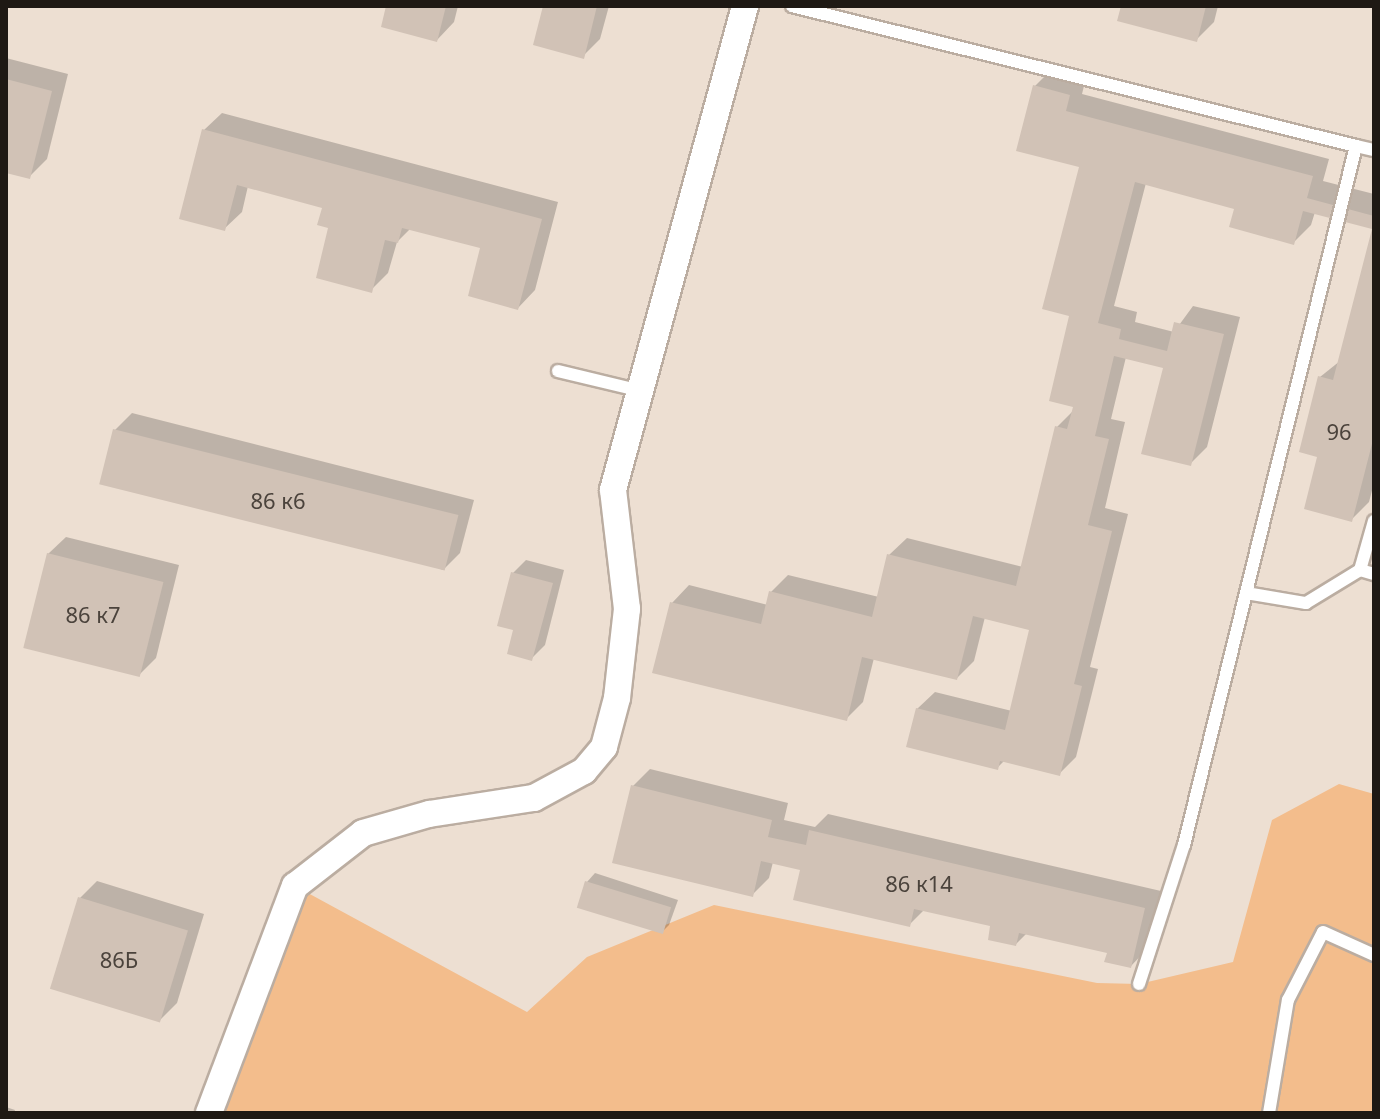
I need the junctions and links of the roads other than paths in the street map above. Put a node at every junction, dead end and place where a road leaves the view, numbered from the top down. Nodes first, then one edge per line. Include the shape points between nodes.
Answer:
1 (745, 6) edge
2 (792, 6) edge
3 (1356, 146) junction
4 (1374, 150) edge
5 (558, 371) dead end
6 (641, 391) junction
7 (1374, 521) edge
8 (1360, 570) junction
9 (1374, 574) edge
10 (1246, 593) junction
11 (1374, 955) edge
12 (1139, 984) dead end
13 (209, 1113) edge
14 (1269, 1113) edge

1 - 6 street
2 - 3 lane
3 - 4 lane
3 - 10 lane
5 - 6 lane
6 - 13 street via 613,490 627,609 617,698 604,747 584,771 534,798 429,814 363,833 304,877 295,886 254,986
7 - 8 lane
8 - 9 lane
8 - 10 lane via 1306,603
10 - 12 lane via 1184,845
11 - 14 lane via 1323,932 1288,1000

